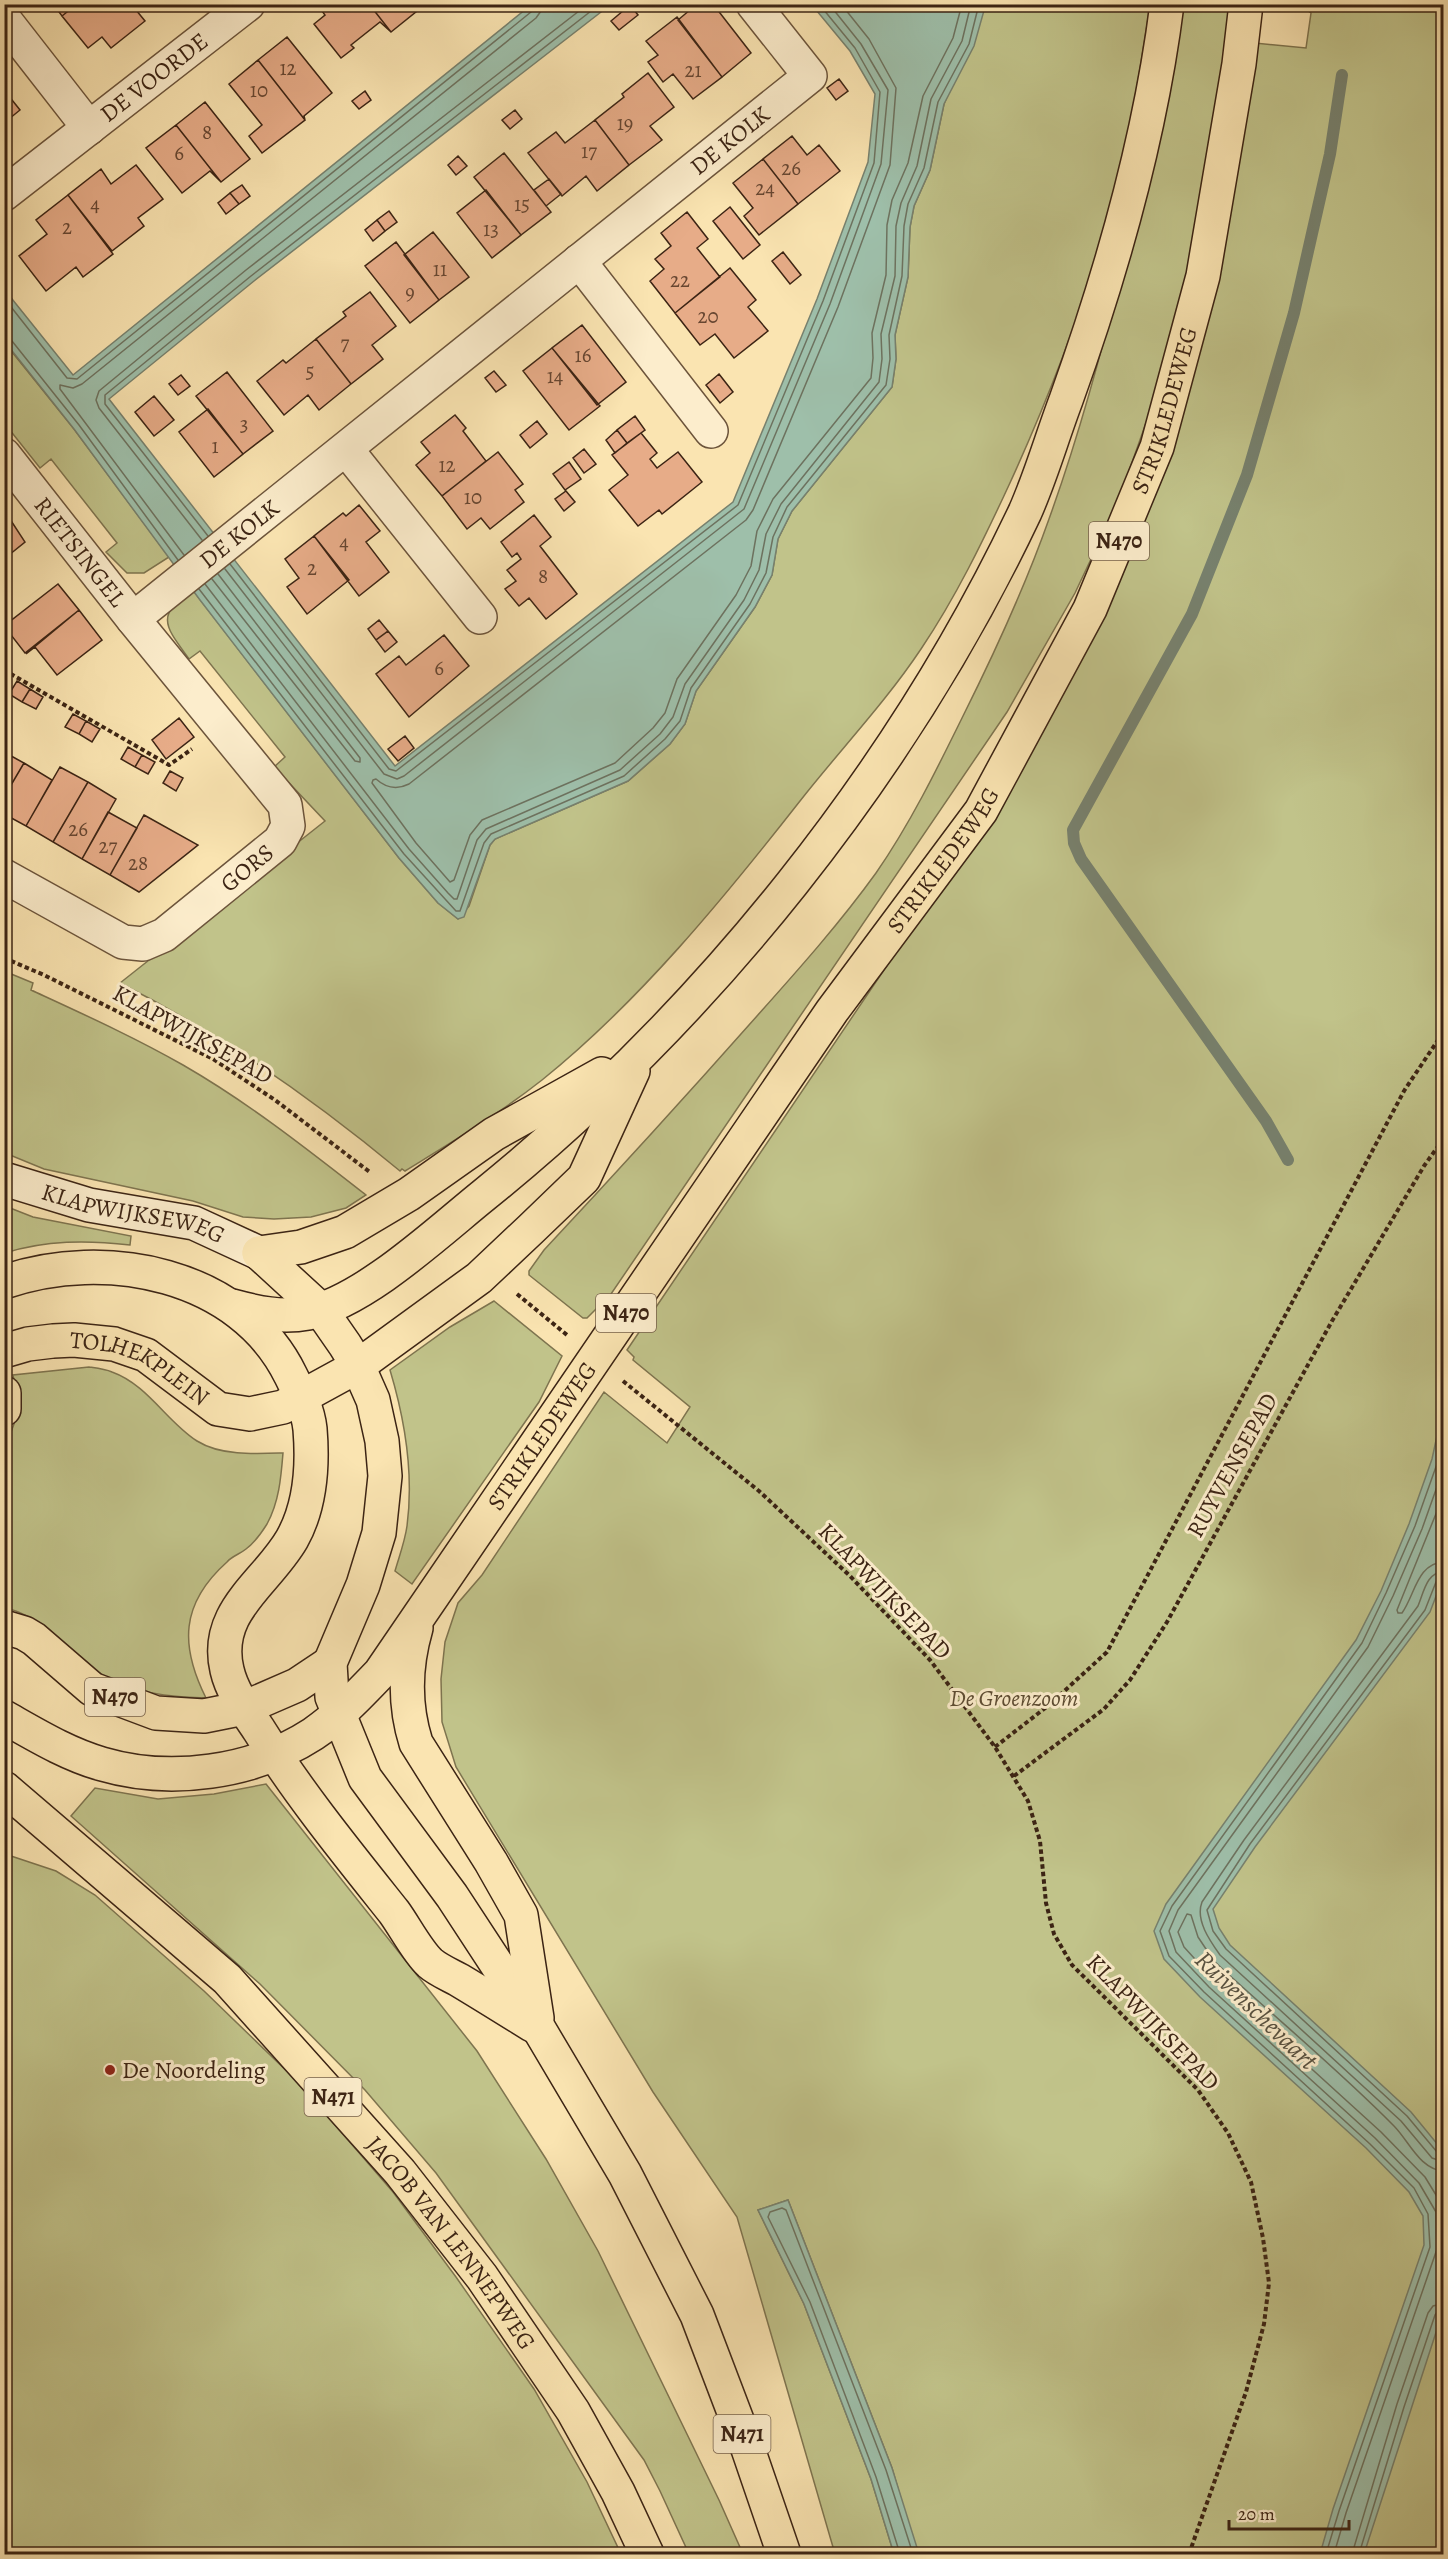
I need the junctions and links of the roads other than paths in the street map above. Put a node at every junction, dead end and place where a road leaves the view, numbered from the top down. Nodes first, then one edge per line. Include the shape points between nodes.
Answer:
1 (248, 4) edge
2 (753, 4) edge
3 (1167, 4) edge
4 (1246, 4) edge
5 (4, 19) edge
6 (89, 128) junction
7 (4, 194) edge
8 (579, 261) junction
9 (711, 431) dead end
10 (346, 448) junction
11 (4, 455) edge
12 (480, 617) dead end
13 (133, 619) junction
14 (4, 876) edge
15 (641, 1053) junction
16 (4, 1179) edge
17 (259, 1253) junction
18 (4, 1282) edge
19 (232, 1306) junction
20 (320, 1309) junction
21 (4, 1351) edge
22 (358, 1366) junction
23 (4, 1393) edge
24 (302, 1398) junction
25 (4, 1408) edge
26 (420, 1615) junction
27 (4, 1627) edge
28 (330, 1662) junction
29 (244, 1708) junction
30 (339, 1714) junction
31 (13, 1725) edge
32 (274, 1755) junction
33 (4, 1788) edge
34 (4, 1808) edge
35 (47, 1826) junction
36 (539, 2029) junction
37 (647, 2554) edge
38 (784, 2554) edge

1 - 6 street, DE VOORDE
2 - 8 street, DE KOLK via 810,76
3 - 15 main road via 1159,69 1125,218 1093,324 1022,517 962,634 869,779 726,965
4 - 26 main road, STRIKLEDEWEG / N470 via 1203,276 1157,447 1090,609 981,811 832,1011
5 - 6 street, DE VOORDE
6 - 7 street, DE VOORDE
8 - 9 street
8 - 10 street, DE KOLK
10 - 12 street
10 - 13 street, DE KOLK
11 - 13 street, RIETSINGEL
13 - 14 street, GORS via 285,806 288,826 280,841 164,935 143,944 123,942
15 - 17 main road via 494,1134 409,1194 345,1232 301,1247
15 - 20 main road via 567,1125 446,1226 378,1278
15 - 22 main road via 584,1178 478,1278
16 - 17 street, KLAPWIJKSEWEG via 89,1205 194,1223
17 - 20 main road
18 - 19 main road via 65,1267 127,1269 194,1287
19 - 20 main road via 276,1316
19 - 24 main road via 266,1335
20 - 22 main road
21 - 24 main road, TOLHEKPLEIN via 53,1341 114,1344 146,1354 218,1409 235,1414 266,1412
22 - 24 main road, TOLHEKPLEIN
22 - 28 main road via 373,1400 382,1441 383,1508 363,1585
23 - 25 main road
24 - 29 main road via 310,1426 309,1484 304,1510 293,1538 234,1613 227,1630 227,1670
26 - 30 main road, N470 via 380,1673
26 - 36 main road, N471 via 407,1684 410,1725 416,1743 521,1915
27 - 29 main road, N470 via 34,1639 92,1689 156,1713 204,1716
28 - 29 main road, N470 via 297,1685
28 - 30 main road via 332,1697
29 - 32 main road
30 - 32 main road, N470
30 - 36 main road, N471 via 365,1779 452,1896
31 - 32 main road, N470 via 78,1756 126,1770 194,1772
32 - 36 main road, N471 via 430,1962
33 - 35 main road
34 - 35 main road
35 - 37 main road, JACOB VAN LENNEPWEG / N471 via 227,1979 400,2172 482,2277 573,2410
36 - 38 main road, N471 via 625,2174 697,2316

